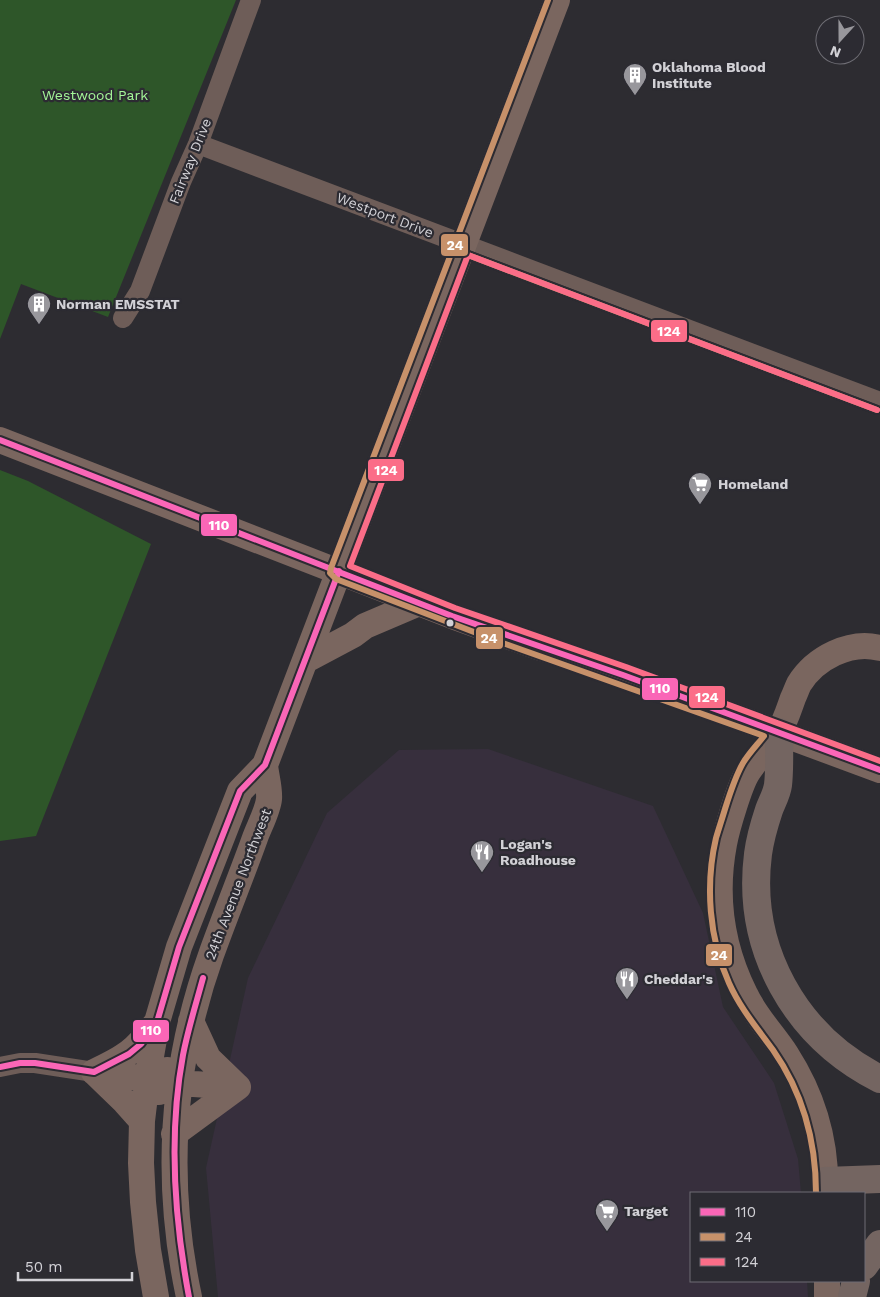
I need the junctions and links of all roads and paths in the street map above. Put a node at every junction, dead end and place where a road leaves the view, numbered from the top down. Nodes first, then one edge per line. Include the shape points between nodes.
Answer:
1 (251, 0) edge
2 (557, 0) edge
3 (198, 144) junction
4 (462, 244) junction
5 (122, 318) dead end
6 (880, 402) edge
7 (0, 440) edge
8 (339, 571) junction
9 (419, 603) junction
10 (880, 648) edge
11 (306, 660) junction
12 (779, 732) junction
13 (265, 765) junction
14 (880, 770) edge
15 (198, 898) junction
16 (190, 1021) junction
17 (157, 1022) junction
18 (0, 1067) edge
19 (94, 1072) junction
20 (147, 1079) junction
21 (880, 1079) edge
22 (179, 1083) junction
23 (238, 1087) junction
24 (142, 1122) junction
25 (174, 1134) junction
26 (880, 1179) edge
27 (825, 1187) edge
28 (865, 1196) edge
29 (880, 1196) edge
30 (178, 1237) junction
31 (880, 1244) edge
32 (865, 1265) edge
33 (827, 1282) edge
34 (856, 1282) edge
35 (156, 1297) edge
36 (189, 1297) edge
37 (828, 1297) edge
38 (852, 1297) edge

1 - 3 street, Fairway Drive
2 - 4 main road, 24th Avenue Northwest
3 - 4 street, Westport Drive
3 - 5 street, Fairway Drive via 140,291
4 - 6 street, Westport Drive
4 - 8 main road, 24th Avenue Northwest
7 - 8 main road
8 - 9 main road
8 - 11 main road, 24th Avenue Northwest
9 - 11 main road via 366,626
9 - 12 main road
10 - 12 main road via 857,646 824,659 799,685
11 - 13 main road, 24th Avenue Northwest
12 - 14 main road
12 - 21 highway via 778,786 763,827 756,874 756,899 765,946 781,986 792,1003 842,1054
12 - 27 main road via 747,774 736,804 724,842 719,910 724,942 746,997 785,1053 818,1121
13 - 15 main road, 24th Avenue Northwest via 240,791
13 - 16 main road, 24th Avenue Northwest via 269,800
15 - 17 main road, 24th Avenue Northwest via 168,980
15 - 22 main road via 192,959 167,1052 167,1070
16 - 22 main road, 24th Avenue Northwest
16 - 23 main road via 208,1058
17 - 19 main road via 129,1054
17 - 20 main road, 24th Avenue Northwest
18 - 19 street via 20,1062
19 - 20 main road
19 - 24 main road
20 - 24 main road, 24th Avenue Northwest
20 - 30 main road via 156,1085 160,1096 158,1190
22 - 23 main road
22 - 25 main road, 24th Avenue Northwest
23 - 25 main road
24 - 35 main road, 24th Avenue Northwest via 143,1202
25 - 30 main road, 24th Avenue Northwest
26 - 27 highway
28 - 29 highway
30 - 36 main road, 24th Avenue Northwest
31 - 32 highway
33 - 37 main road
34 - 38 highway

